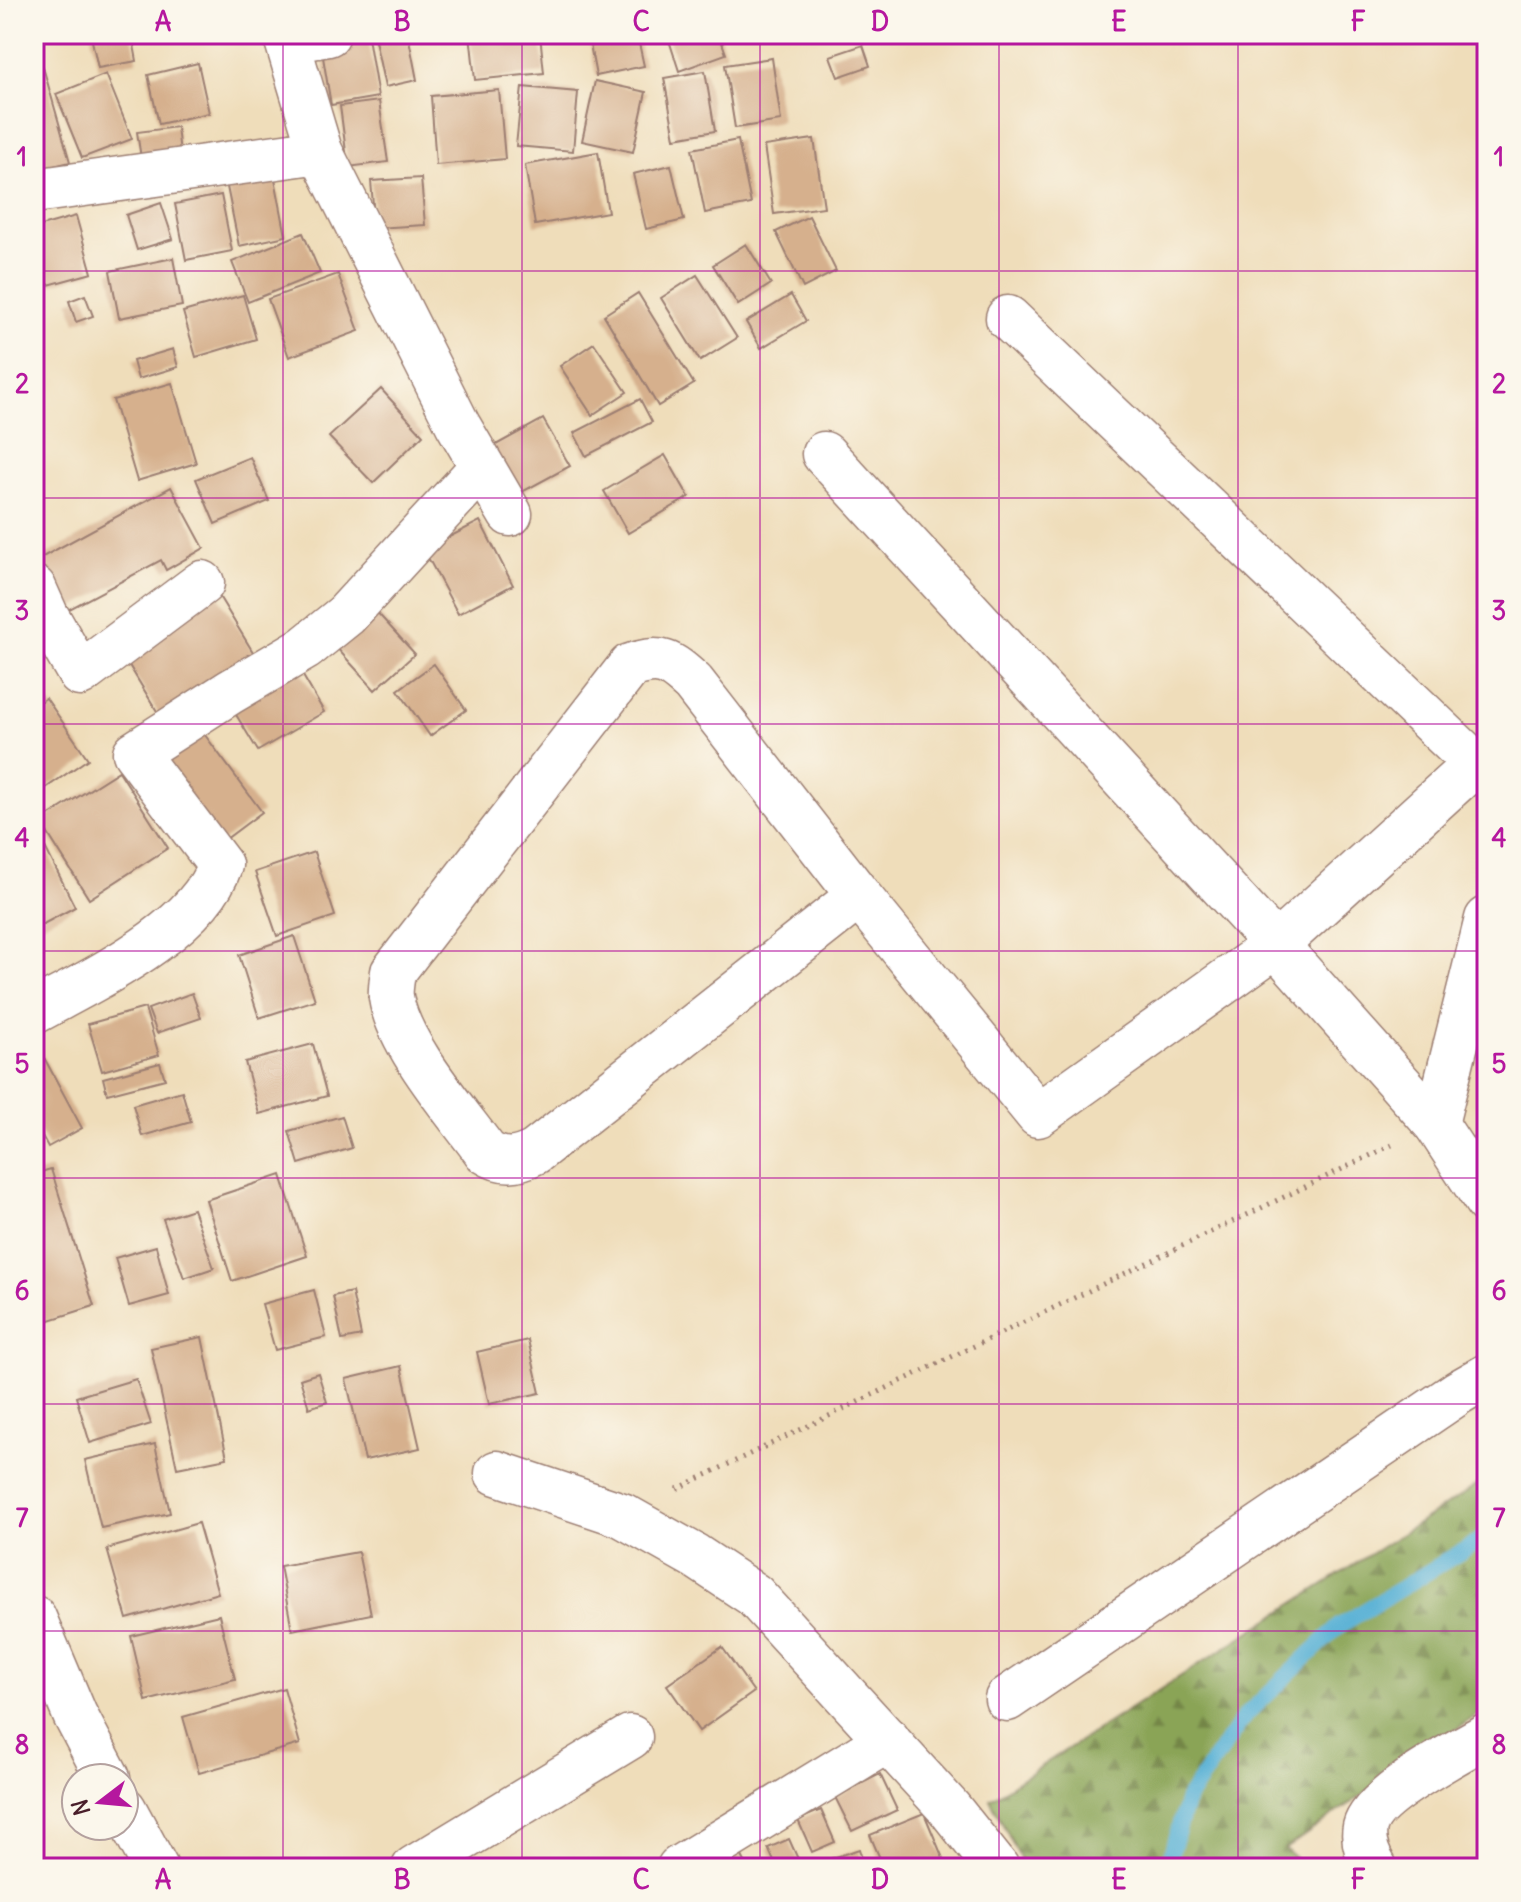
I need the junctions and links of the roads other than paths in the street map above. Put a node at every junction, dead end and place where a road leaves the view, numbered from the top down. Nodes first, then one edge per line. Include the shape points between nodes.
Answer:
1 (300, 36) edge
2 (320, 151) junction
3 (34, 191) edge
4 (1008, 318) dead end
5 (824, 454) dead end
6 (482, 467) junction
7 (510, 514) dead end
8 (202, 583) dead end
9 (34, 588) edge
10 (1481, 770) edge
11 (859, 896) junction
12 (1487, 919) edge
13 (1276, 945) junction
14 (34, 1012) edge
15 (1436, 1124) junction
16 (1487, 1202) edge
17 (1487, 1376) edge
18 (497, 1473) dead end
19 (34, 1618) edge
20 (1007, 1699) dead end
21 (1487, 1735) edge
22 (630, 1737) dead end
23 (888, 1740) junction
24 (100, 1762) edge
25 (140, 1838) edge
26 (156, 1868) edge
27 (414, 1868) edge
28 (679, 1868) edge
29 (997, 1868) edge
30 (1375, 1868) edge

1 - 2 street
2 - 3 street
2 - 6 street
4 - 10 street
5 - 13 street
6 - 7 street
6 - 14 street via 346,615 305,648 135,753 220,865 213,885 152,944
8 - 9 street via 80,674
10 - 13 street
11 - 11 street via 522,1159 495,1158 486,1152 417,1056 390,996 393,972 630,666 646,661 661,660 693,683
11 - 13 street via 1038,1115
12 - 15 street
13 - 15 street
15 - 16 street
17 - 20 street
18 - 23 street via 622,1515 754,1595
19 - 24 street
21 - 30 street via 1417,1776 1372,1812 1364,1828 1366,1852
22 - 27 street
23 - 28 street
23 - 29 street
25 - 26 street

